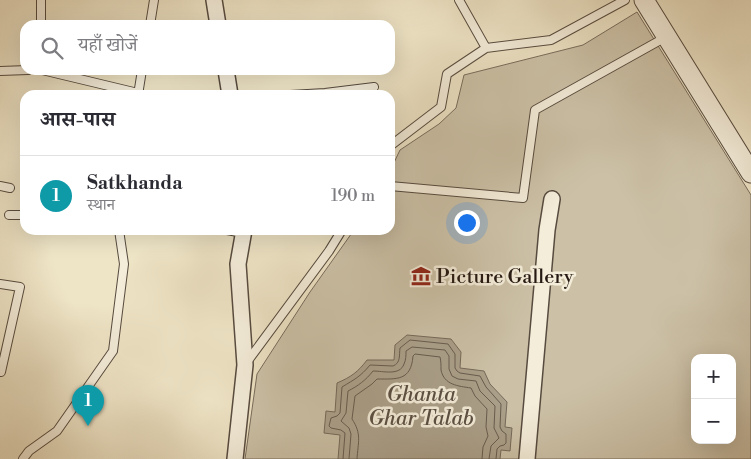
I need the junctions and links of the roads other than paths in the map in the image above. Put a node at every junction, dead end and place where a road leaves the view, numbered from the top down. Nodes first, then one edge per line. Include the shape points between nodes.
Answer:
1 (41, 0) edge
2 (154, 0) edge
3 (214, 0) edge
4 (459, 0) edge
5 (625, 0) edge
6 (644, 0) edge
7 (41, 20) edge
8 (151, 20) edge
9 (217, 20) edge
10 (666, 37) junction
11 (486, 48) junction
12 (20, 70) edge
13 (0, 71) edge
14 (62, 75) edge
15 (141, 75) edge
16 (227, 75) edge
17 (374, 87) dead end
18 (122, 90) edge
19 (139, 90) edge
20 (229, 90) edge
21 (350, 90) edge
22 (395, 142) edge
23 (751, 173) edge
24 (0, 186) edge
25 (395, 186) edge
26 (10, 188) dead end
27 (552, 199) dead end
28 (9, 215) dead end
29 (20, 215) edge
30 (120, 235) edge
31 (243, 235) edge
32 (339, 235) edge
33 (0, 284) edge
34 (245, 365) junction
35 (1, 372) edge
36 (23, 459) edge
37 (235, 459) edge
38 (527, 459) edge

1 - 7 lane
2 - 8 lane
3 - 9 street
4 - 11 lane
5 - 11 lane via 551,40
6 - 10 street
10 - 23 street
10 - 25 lane via 535,110 523,198
11 - 22 lane via 447,74 441,107
12 - 13 lane
14 - 18 lane
15 - 19 lane
16 - 20 street
17 - 21 lane
24 - 26 lane
27 - 38 street
28 - 29 lane
30 - 36 lane via 124,264 113,351 57,431
31 - 34 street via 238,264
32 - 34 lane
33 - 35 lane via 20,287
34 - 37 street

